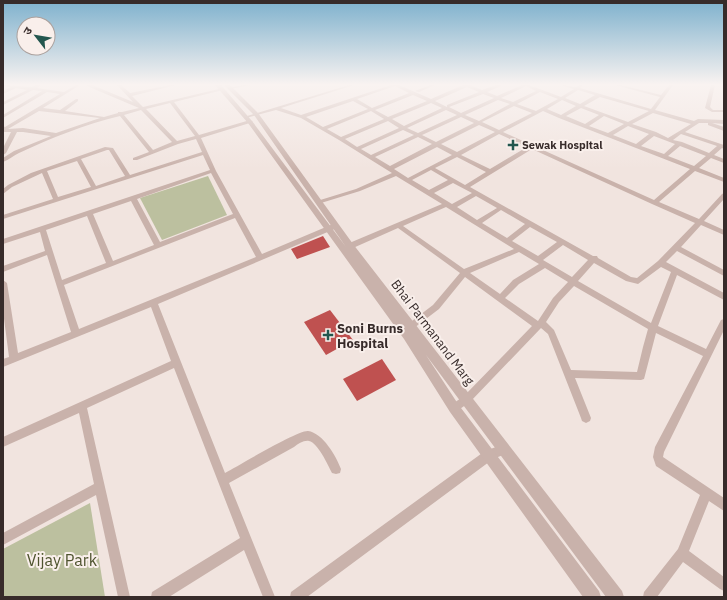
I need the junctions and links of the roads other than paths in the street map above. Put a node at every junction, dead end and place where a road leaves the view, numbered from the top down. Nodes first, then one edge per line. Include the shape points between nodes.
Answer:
1 (31, 113) edge
2 (68, 113) edge
3 (120, 113) joint
4 (147, 113) edge
5 (179, 113) edge
6 (247, 113) edge
7 (264, 113) edge
8 (288, 113) edge
9 (313, 113) edge
10 (363, 113) edge
11 (377, 113) edge
12 (402, 113) edge
13 (435, 113) edge
14 (497, 113) edge
15 (536, 113) edge
16 (552, 113) edge
17 (568, 113) edge
18 (601, 113) edge
19 (648, 113) edge
20 (662, 113) edge
21 (462, 114) joint
22 (604, 114) junction
23 (302, 117) junction
24 (561, 117) junction
25 (105, 118) junction
26 (251, 118) junction
27 (388, 119) junction
28 (702, 121) junction
29 (480, 122) junction
30 (724, 122) edge
31 (694, 123) junction
32 (629, 124) junction
33 (585, 126) junction
34 (404, 128) junction
35 (3, 129) edge
36 (323, 129) junction
37 (724, 129) edge
38 (15, 130) junction
39 (500, 131) junction
40 (681, 132) junction
41 (654, 133) junction
42 (57, 135) junction
43 (418, 135) junction
44 (608, 135) junction
45 (198, 137) junction
46 (341, 139) junction
47 (670, 139) junction
48 (176, 143) junction
49 (680, 143) junction
50 (437, 144) junction
51 (637, 146) junction
52 (531, 147) junction
53 (723, 147) edge
54 (357, 149) junction
55 (152, 152) junction
56 (546, 152) junction
57 (3, 153) edge
58 (205, 153) junction
59 (457, 155) junction
60 (710, 156) junction
61 (664, 157) junction
62 (78, 158) junction
63 (371, 158) junction
64 (135, 159) dead end
65 (3, 160) edge
66 (724, 161) edge
67 (431, 168) junction
68 (390, 169) junction
69 (696, 169) junction
70 (44, 170) junction
71 (213, 171) junction
72 (491, 172) junction
73 (397, 173) junction
74 (128, 177) junction
75 (408, 180) junction
76 (453, 180) junction
77 (724, 180) edge
78 (3, 186) edge
79 (10, 186) junction
80 (466, 187) junction
81 (94, 188) junction
82 (3, 192) edge
83 (429, 193) junction
84 (478, 193) junction
85 (724, 195) edge
86 (132, 198) junction
87 (56, 200) junction
88 (319, 202) junction
89 (656, 202) junction
90 (450, 206) junction
91 (502, 207) junction
92 (89, 213) junction
93 (237, 215) junction
94 (3, 217) edge
95 (699, 222) junction
96 (477, 223) junction
97 (531, 223) junction
98 (398, 225) junction
99 (331, 227) junction
100 (42, 229) junction
101 (724, 234) edge
102 (508, 241) junction
103 (563, 241) junction
104 (3, 242) edge
105 (158, 246) junction
106 (350, 246) junction
107 (676, 248) junction
108 (520, 249) junction
109 (50, 252) junction
110 (260, 258) junction
111 (594, 258) junction
112 (541, 262) junction
113 (661, 262) junction
114 (111, 265) junction
115 (3, 269) edge
116 (675, 271) junction
117 (463, 273) junction
118 (724, 273) edge
119 (572, 281) junction
120 (3, 283) edge
121 (60, 284) junction
122 (724, 297) edge
123 (500, 299) junction
124 (153, 304) junction
125 (724, 322) edge
126 (540, 324) junction
127 (411, 326) junction
128 (653, 328) junction
129 (76, 334) junction
130 (708, 354) junction
131 (14, 359) junction
132 (3, 363) edge
133 (176, 363) junction
134 (568, 374) junction
135 (466, 399) junction
136 (82, 406) junction
137 (454, 408) junction
138 (586, 418) dead end
139 (3, 442) edge
140 (504, 449) junction
141 (489, 455) junction
142 (336, 469) dead end
143 (223, 480) junction
144 (100, 487) junction
145 (707, 493) junction
146 (724, 505) edge
147 (3, 539) edge
148 (247, 542) junction
149 (682, 553) junction
150 (724, 585) edge
151 (124, 597) edge
152 (157, 597) edge
153 (269, 597) edge
154 (296, 597) edge
155 (593, 597) edge
156 (616, 597) edge
157 (648, 597) edge

1 - 35 street
2 - 25 street
3 - 25 street
3 - 55 street
4 - 48 street
5 - 45 street
6 - 26 street, Bhai Parmanand Marg
7 - 26 street
8 - 23 street
9 - 23 street
10 - 36 street
11 - 27 street
12 - 27 street
13 - 34 street
14 - 29 street
15 - 39 street
16 - 24 street
17 - 24 street
18 - 22 street
19 - 32 street
20 - 31 street
21 - 29 street
21 - 43 street
22 - 32 street
22 - 33 street
23 - 36 street
24 - 33 street
25 - 42 street
26 - 45 street
26 - 88 street, Bhai Parmanand Marg
26 - 99 street, Bhai Parmanand Marg
27 - 34 street
27 - 46 street
28 - 30 street
28 - 31 street
28 - 37 street
29 - 39 street
29 - 50 street
31 - 40 street
32 - 41 street
32 - 44 street
33 - 44 street
34 - 43 street
34 - 54 street
35 - 38 street
36 - 46 street
38 - 42 street
38 - 57 street
39 - 52 street
39 - 56 street
39 - 59 street
40 - 47 street
40 - 53 street
41 - 47 street
41 - 51 street
42 - 65 street
43 - 50 street
43 - 63 street
44 - 51 street
45 - 48 street
45 - 58 street
46 - 54 street
47 - 49 street
48 - 55 street
49 - 60 street
49 - 61 street
50 - 59 street
50 - 68 street
51 - 61 street
52 - 56 street
52 - 72 street
53 - 60 street
54 - 63 street
55 - 64 street
56 - 89 street
58 - 71 street
58 - 74 street
59 - 67 street
59 - 72 street
60 - 66 street
60 - 69 street
61 - 69 street
62 - 70 street
62 - 74 street via 110,148
62 - 81 street
63 - 68 street
67 - 75 street
67 - 76 street
68 - 73 street
69 - 77 street
69 - 89 street
70 - 79 street
70 - 87 street
71 - 86 street
71 - 93 street
72 - 80 street
73 - 75 street
73 - 88 street via 358,190
74 - 81 street
75 - 83 street
76 - 80 street
76 - 83 street
78 - 79 street
79 - 82 street
80 - 84 street
81 - 87 street
83 - 90 street
84 - 90 street
84 - 91 street
85 - 95 street
86 - 92 street
86 - 105 street
87 - 94 street
88 - 99 street, Bhai Parmanand Marg
89 - 95 street
90 - 96 street
90 - 98 street
91 - 96 street
91 - 97 street
92 - 100 street
92 - 114 street
93 - 105 street
93 - 110 street
95 - 101 street
95 - 107 street
96 - 102 street
97 - 102 street
97 - 103 street
98 - 106 street
98 - 117 street
99 - 106 street, Bhai Parmanand Marg
99 - 110 street
99 - 137 street, Bhai Parmanand Marg via 408,336
100 - 104 street
100 - 109 street
102 - 108 street
103 - 111 street
103 - 112 street
105 - 114 street
106 - 127 street, Bhai Parmanand Marg
107 - 113 street
107 - 118 street
108 - 112 street
108 - 117 street
109 - 115 street
109 - 121 street
110 - 124 street
111 - 113 street via 638,281
111 - 119 street
112 - 119 street
112 - 123 street
113 - 116 street
114 - 121 street
116 - 122 street
116 - 128 street
117 - 123 street
117 - 127 street via 436,307
119 - 126 street
119 - 128 street
120 - 131 street
121 - 129 street
123 - 126 street
124 - 129 street
124 - 133 street
125 - 130 street
126 - 134 street via 551,332
126 - 135 street
127 - 135 street, Bhai Parmanand Marg
128 - 130 street
128 - 134 street via 642,376
129 - 131 street
130 - 145 street via 658,457 660,462
131 - 132 street
133 - 136 street
133 - 143 street
134 - 138 street
135 - 137 street
135 - 140 street, Bhai Parmanand Marg
136 - 139 street
136 - 144 street
137 - 141 street, Bhai Parmanand Marg
140 - 141 street
140 - 156 street, Bhai Parmanand Marg
141 - 154 street
141 - 155 street, Bhai Parmanand Marg
142 - 143 street via 321,444 308,436 290,443
143 - 148 street
144 - 147 street
144 - 151 street
145 - 146 street
145 - 149 street
148 - 152 street
148 - 153 street
149 - 150 street
149 - 157 street

